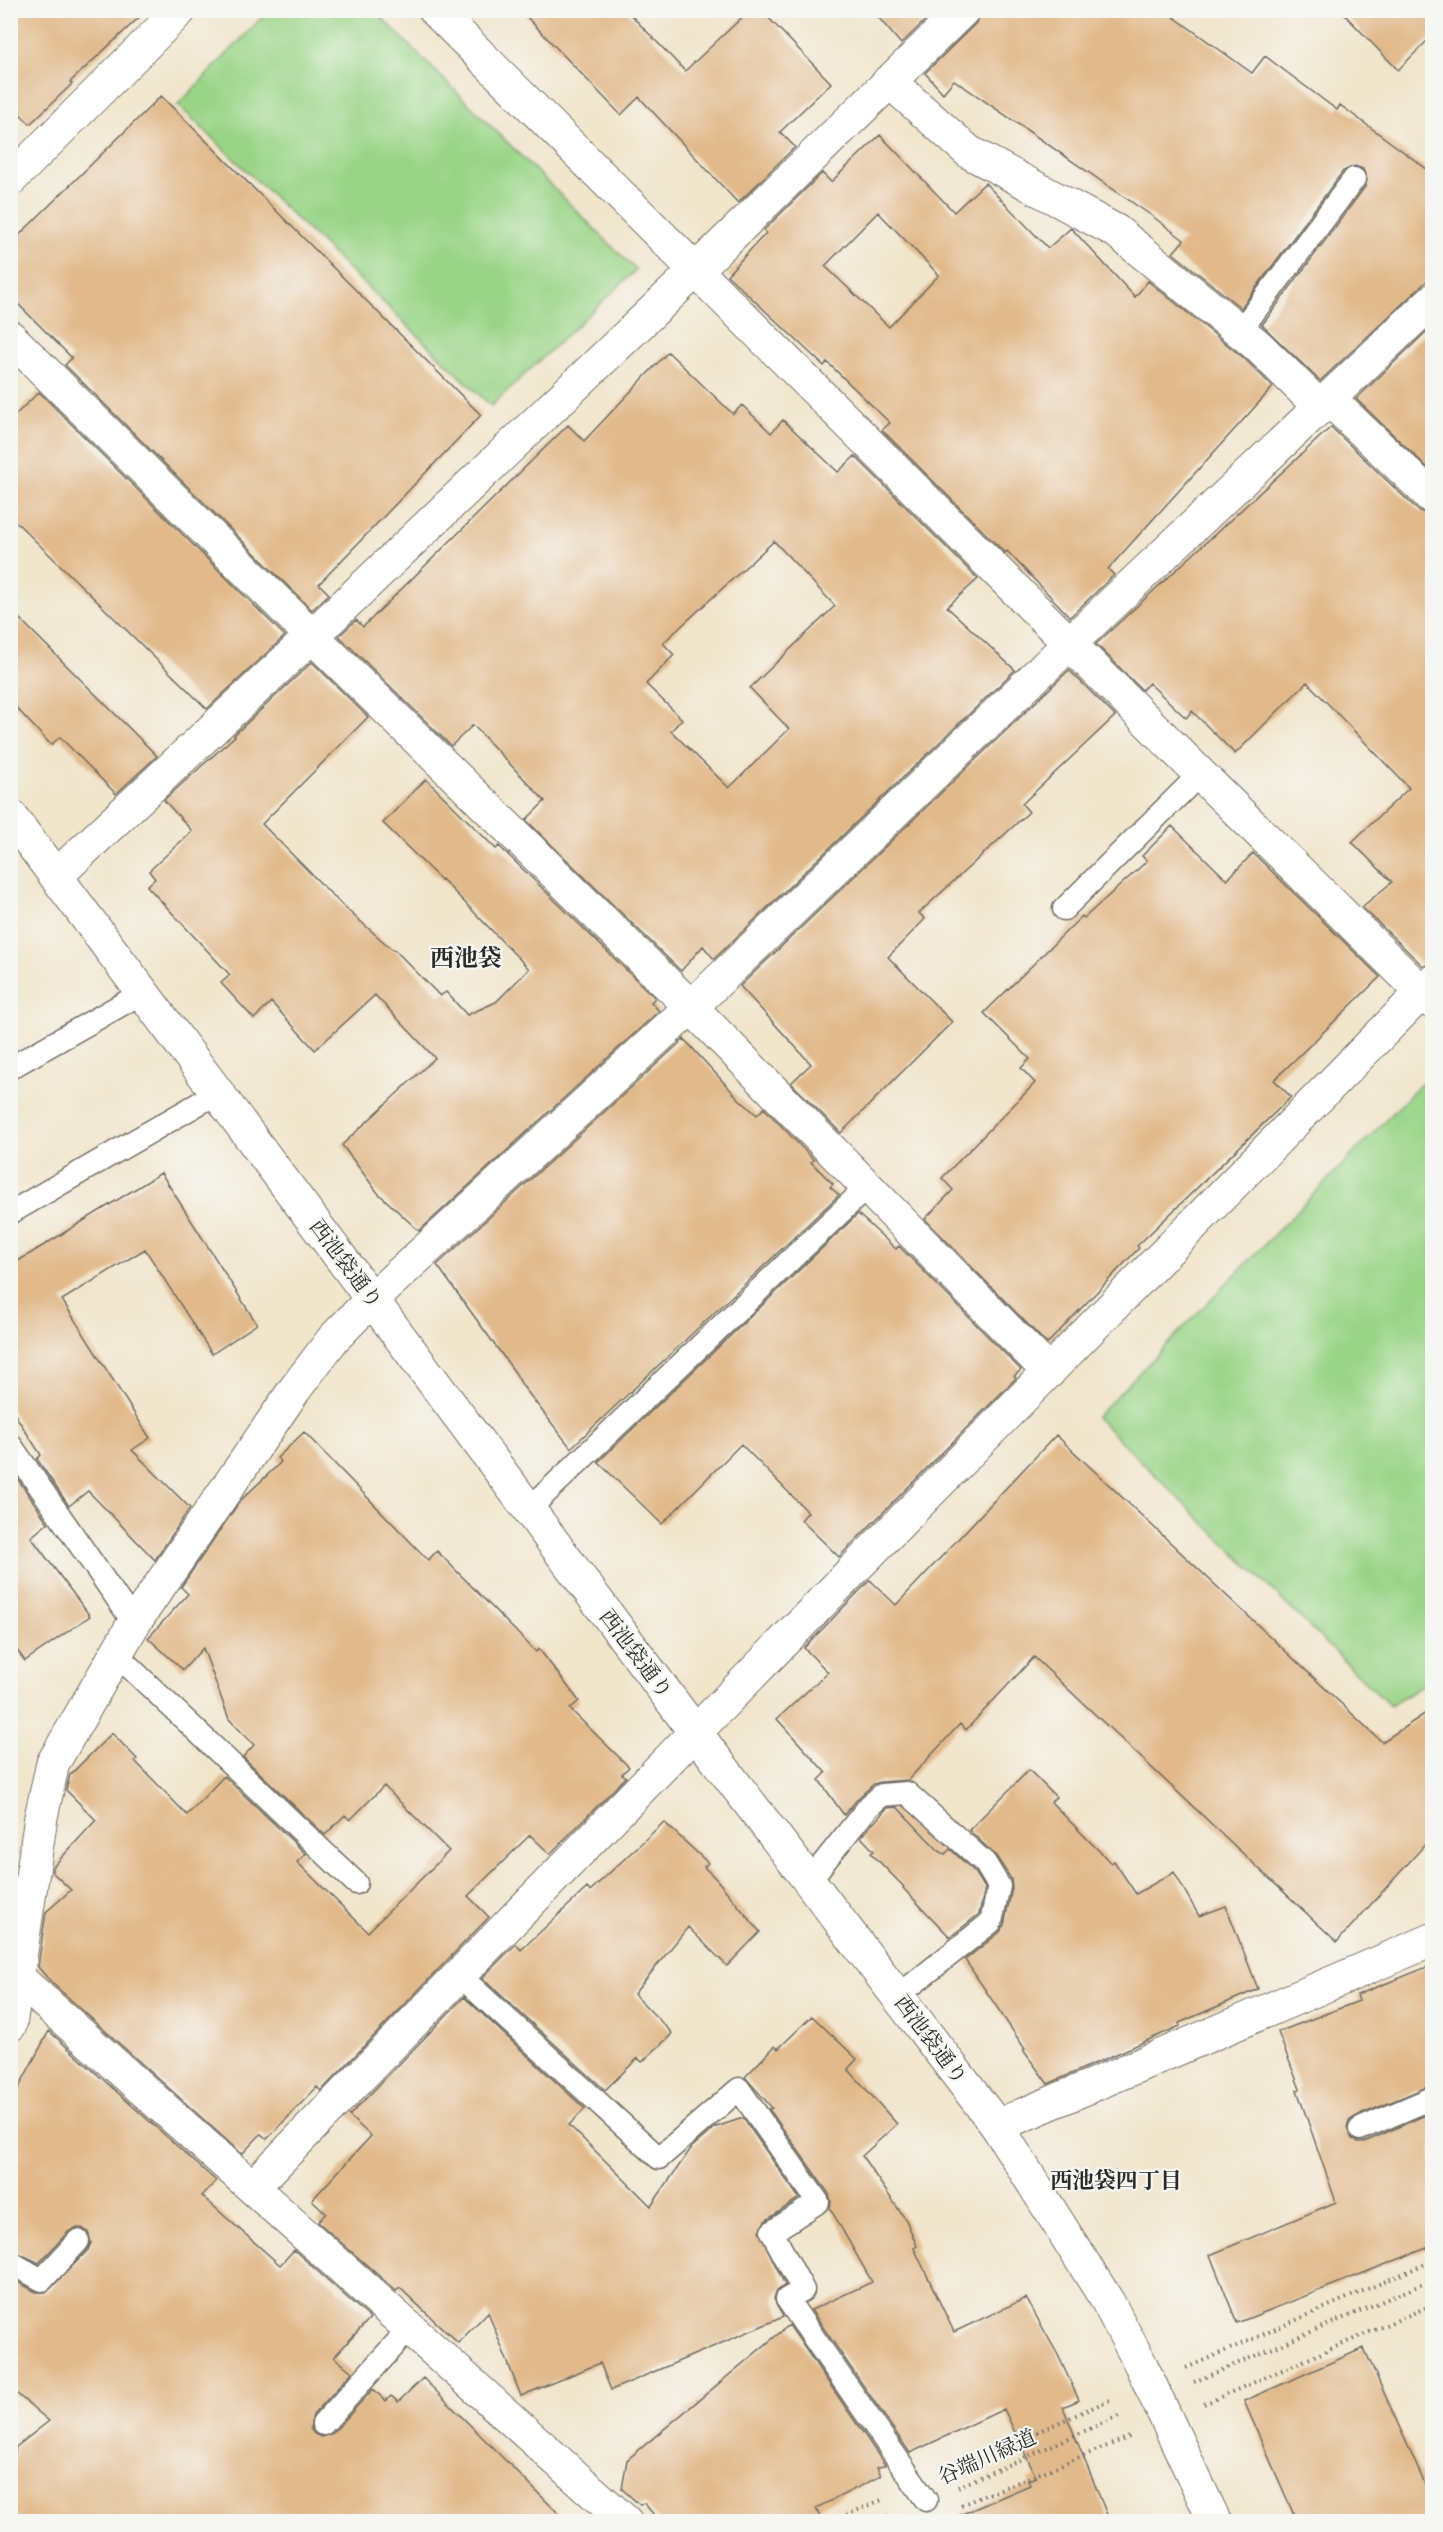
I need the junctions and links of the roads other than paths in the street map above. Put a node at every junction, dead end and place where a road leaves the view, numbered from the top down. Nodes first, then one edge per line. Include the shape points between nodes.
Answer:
1 (180, 10) edge
2 (435, 10) edge
3 (963, 10) edge
4 (889, 81) junction
5 (1354, 179) dead end
6 (10, 180) edge
7 (694, 271) junction
8 (1432, 301) edge
9 (1240, 331) junction
10 (10, 337) edge
11 (1325, 403) junction
12 (1432, 497) edge
13 (312, 636) junction
14 (1070, 643) junction
15 (1200, 774) junction
16 (10, 815) edge
17 (56, 876) junction
18 (1064, 909) dead end
19 (1429, 992) edge
20 (142, 993) junction
21 (691, 1007) junction
22 (10, 1068) edge
23 (217, 1093) junction
24 (867, 1186) junction
25 (10, 1214) edge
26 (372, 1299) junction
27 (1049, 1372) junction
28 (10, 1444) edge
29 (528, 1510) junction
30 (134, 1623) junction
31 (116, 1654) junction
32 (695, 1732) junction
33 (809, 1881) junction
34 (356, 1883) dead end
35 (1432, 1940) edge
36 (459, 1975) junction
37 (18, 1978) junction
38 (898, 1996) junction
39 (10, 2025) edge
40 (1432, 2098) edge
41 (997, 2126) junction
42 (1360, 2129) dead end
43 (253, 2187) junction
44 (78, 2241) dead end
45 (10, 2262) edge
46 (410, 2328) junction
47 (323, 2424) dead end
48 (921, 2493) road end
49 (627, 2522) edge
50 (1215, 2522) edge

1 - 6 street
2 - 7 street
3 - 4 street
4 - 7 street
4 - 9 street via 969,152 1116,231
5 - 9 lane
7 - 13 street
7 - 14 street
8 - 11 street
9 - 11 street
10 - 13 street
11 - 12 street
11 - 14 street
13 - 17 street
13 - 21 street
14 - 15 street
14 - 21 street
15 - 18 lane
15 - 19 street
16 - 17 street, 西池袋通り
17 - 20 street, 西池袋通り
19 - 27 street
20 - 22 lane
20 - 23 street, 西池袋通り
21 - 24 street
21 - 26 street
23 - 25 lane
23 - 26 street, 西池袋通り
24 - 27 street
24 - 29 lane
26 - 29 street, 西池袋通り
26 - 30 street via 333,1339 296,1389
27 - 32 street
28 - 30 lane
29 - 32 street, 西池袋通り
30 - 31 street
31 - 34 lane
31 - 37 street via 53,1763 41,1817
32 - 33 street, 西池袋通り
32 - 36 street
33 - 38 street, 西池袋通り
33 - 38 lane via 868,1806 882,1795 907,1793 985,1863 999,1886 991,1922
35 - 41 street
36 - 43 street
36 - 48 lane via 659,2158 740,2089 818,2202 772,2232 803,2290 787,2299
37 - 39 street
37 - 43 street
38 - 41 street, 西池袋通り
40 - 42 lane
41 - 50 street, 西池袋通り via 1108,2302
43 - 46 street
44 - 45 lane via 42,2280
46 - 47 lane
46 - 49 street

